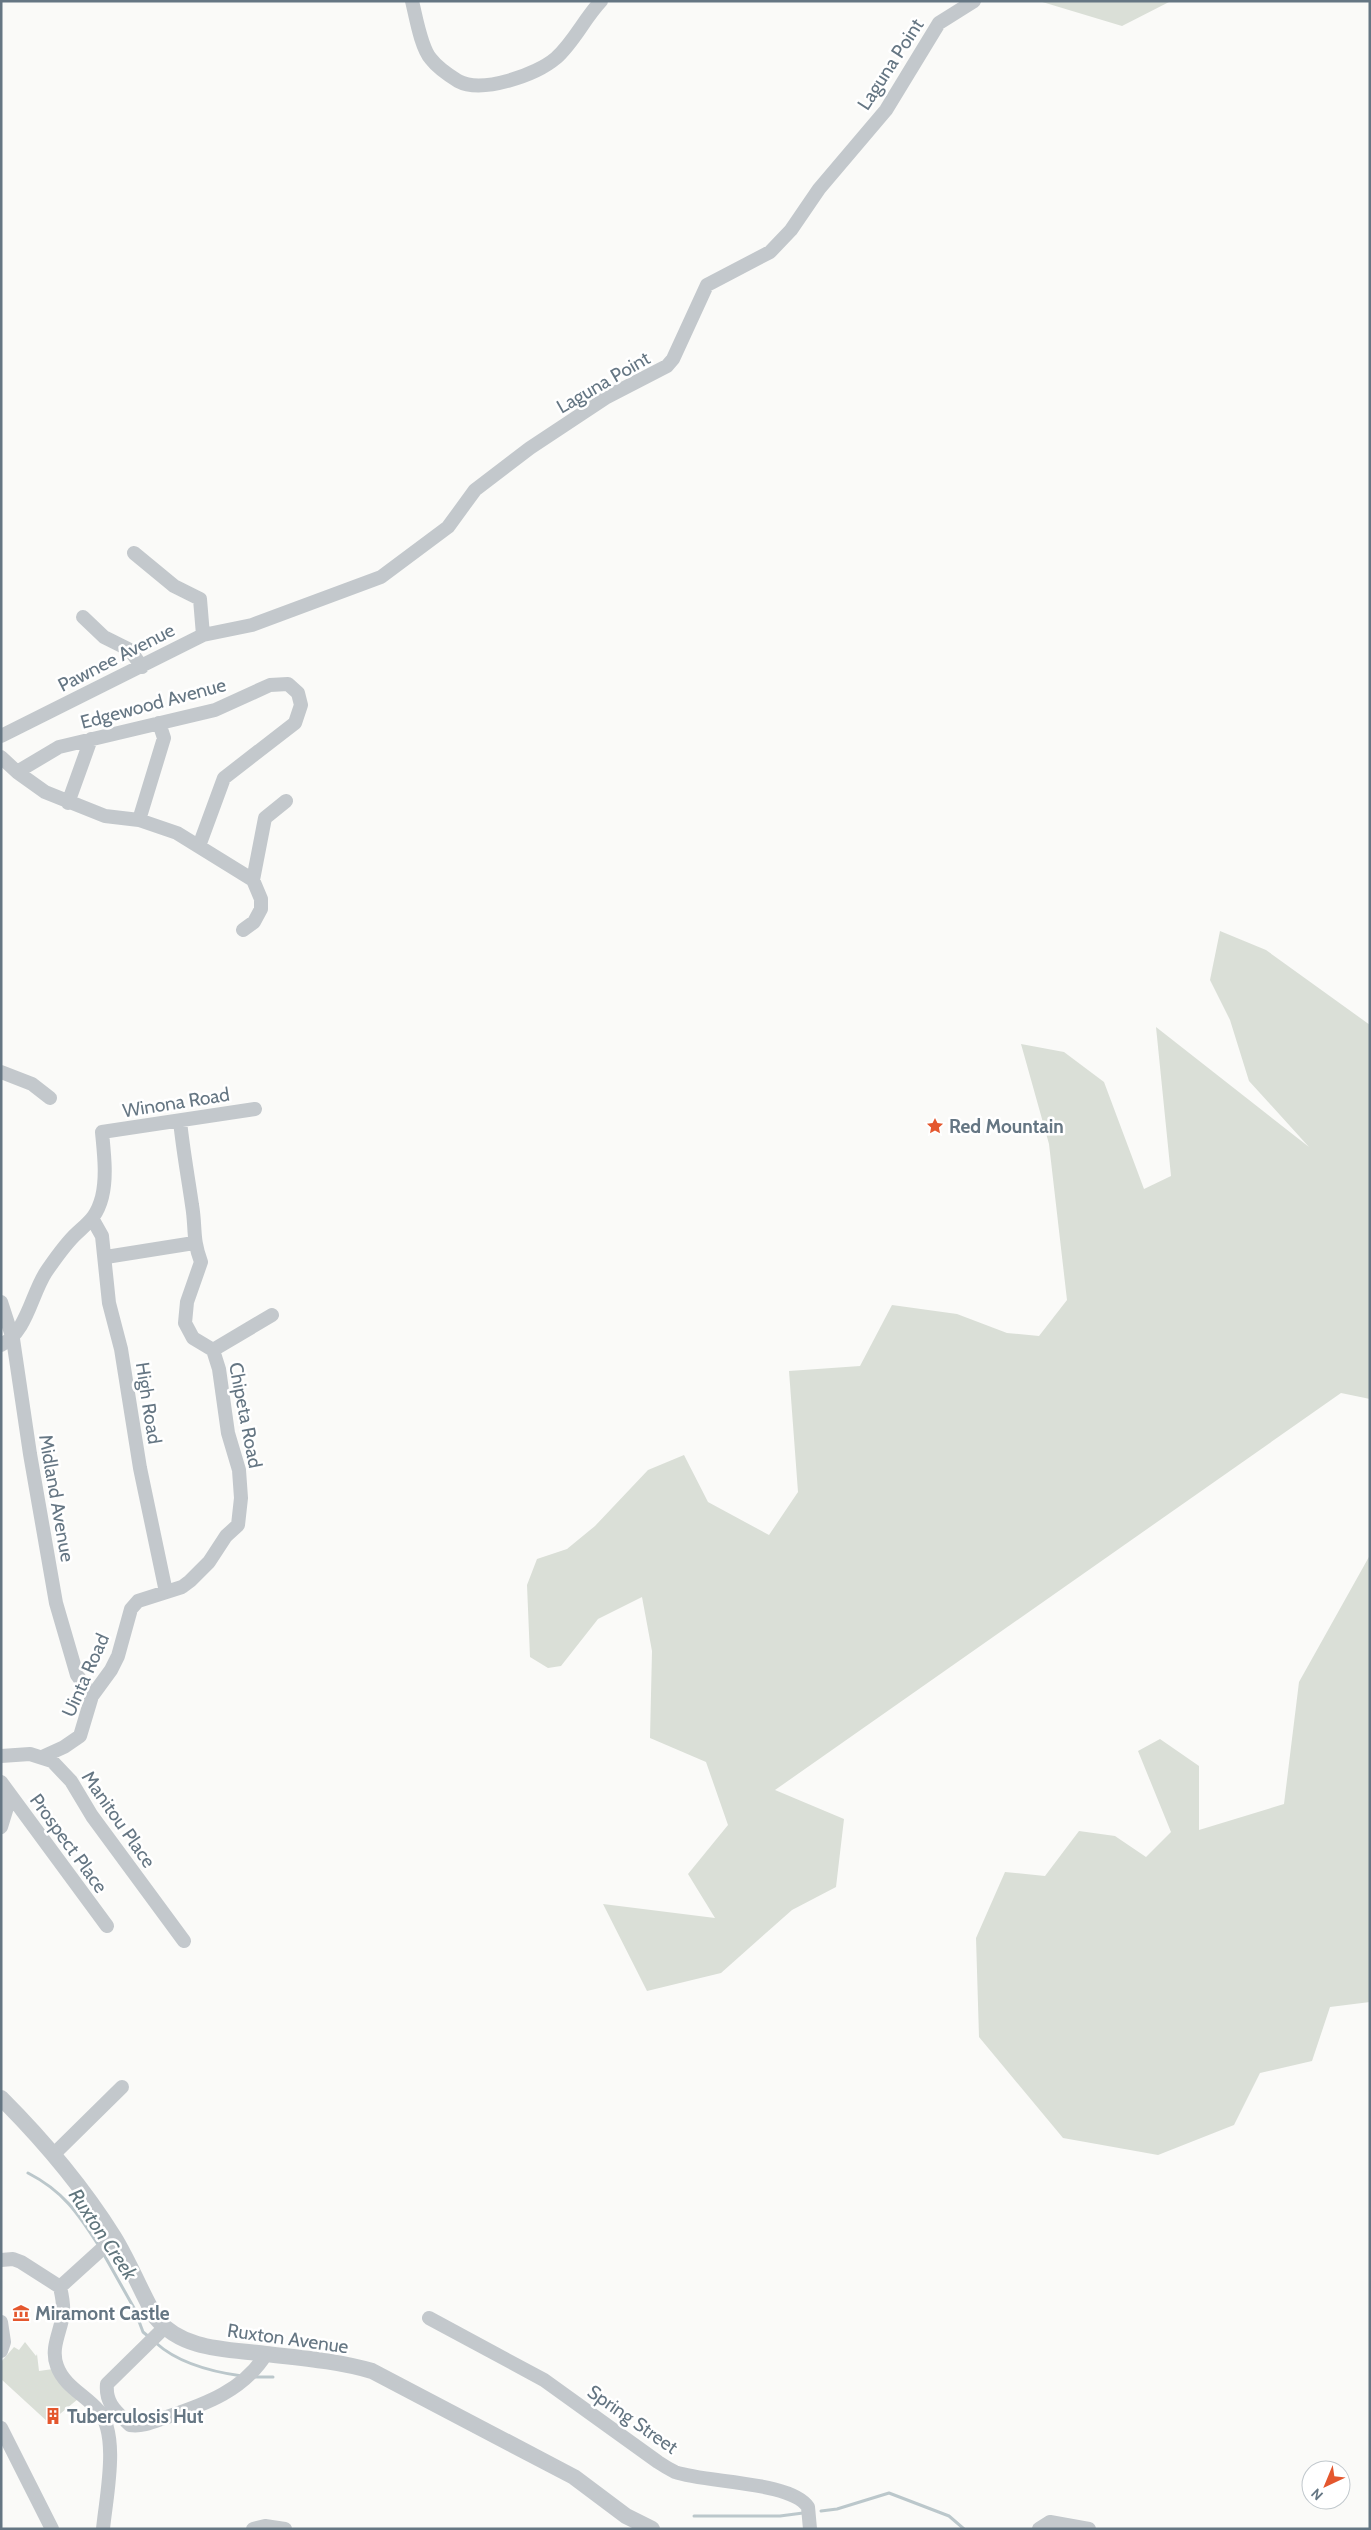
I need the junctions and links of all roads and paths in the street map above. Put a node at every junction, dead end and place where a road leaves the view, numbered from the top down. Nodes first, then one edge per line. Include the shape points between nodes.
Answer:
1 (412, 1) edge
2 (601, 1) edge
3 (974, 1) edge
4 (134, 553) dead end
5 (83, 617) dead end
6 (252, 625) joint
7 (202, 635) junction
8 (142, 667) junction
9 (159, 723) junction
10 (1, 736) edge
11 (91, 739) junction
12 (1, 757) edge
13 (17, 772) junction
14 (286, 801) dead end
15 (68, 803) junction
16 (139, 820) junction
17 (199, 846) junction
18 (253, 880) junction
19 (243, 930) dead end
20 (1, 1072) edge
21 (50, 1098) dead end
22 (255, 1109) dead end
23 (180, 1121) junction
24 (93, 1220) junction
25 (194, 1242) junction
26 (106, 1257) junction
27 (1, 1302) edge
28 (272, 1315) dead end
29 (7, 1342) edge
30 (213, 1350) junction
31 (238, 1525) joint
32 (166, 1592) junction
33 (92, 1696) junction
34 (1, 1756) edge
35 (42, 1757) junction
36 (5, 1788) edge
37 (1, 1827) edge
38 (107, 1926) dead end
39 (184, 1941) dead end
40 (122, 2087) dead end
41 (1, 2098) edge
42 (54, 2154) junction
43 (105, 2246) junction
44 (1, 2260) edge
45 (60, 2287) junction
46 (429, 2318) dead end
47 (1, 2322) edge
48 (160, 2331) junction
49 (1, 2351) edge
50 (266, 2354) junction
51 (1, 2428) edge
52 (52, 2529) edge
53 (103, 2529) edge
54 (253, 2529) edge
55 (285, 2529) edge
56 (652, 2529) edge
57 (810, 2529) edge
58 (1039, 2529) edge
59 (1089, 2529) edge

1 - 2 street via 430,59 459,82 482,86 529,75 555,59
3 - 6 street, Laguna Point via 939,23 886,110 818,189 791,230 770,252 707,285 667,366 607,397 530,448 475,490 448,527 381,577
4 - 7 street via 174,586 200,599
5 - 8 street via 104,637 130,650
6 - 7 street, Pawnee Avenue
7 - 8 street, Pawnee Avenue
8 - 10 street, Pawnee Avenue
9 - 11 street, Edgewood Avenue
9 - 16 street via 164,738
9 - 17 street, Edgewood Avenue via 215,710 270,685 288,684 298,693 301,706 295,722 224,778
11 - 13 street, Edgewood Avenue via 59,747
11 - 15 street
12 - 13 street
13 - 15 street via 45,792
14 - 18 street via 265,818
15 - 16 street via 105,816
16 - 17 street via 177,833
17 - 18 street
18 - 19 street via 261,899 261,909 254,922
20 - 21 street via 32,1084
22 - 23 street, Winona Road
23 - 24 street, Winona Road via 102,1132 105,1176 102,1198
23 - 25 street, Chipeta Road via 193,1207
24 - 26 street, High Road via 102,1236
24 - 29 street via 77,1233 45,1274
25 - 26 street
25 - 30 street, Chipeta Road via 201,1262 187,1302 185,1323 193,1338
26 - 32 street, High Road via 109,1303 121,1349 140,1468
27 - 29 street, Midland Avenue
28 - 30 street
29 - 33 street, Midland Avenue via 56,1603 77,1675
30 - 31 street, Chipeta Road via 219,1369 228,1433 239,1470 241,1498
31 - 32 street, Uinta Road via 226,1536 200,1573 182,1587
32 - 33 street, Uinta Road via 138,1601 130,1609 118,1656
33 - 35 street, Uinta Road via 80,1736
34 - 35 street via 30,1754
35 - 39 street, Manitou Place via 52,1761 71,1781 92,1816
36 - 37 street via 8,1804
36 - 38 street, Prospect Place
40 - 42 street
41 - 42 street, Ruxton Avenue
42 - 43 street, Ruxton Avenue
43 - 45 street
43 - 48 street, Ruxton Avenue via 150,2308
44 - 45 street via 22,2262
45 - 53 street via 64,2304 56,2365 65,2380 98,2410 109,2432
46 - 57 street, Spring Street via 544,2380 676,2472 800,2498 808,2507
47 - 49 street via 4,2329
48 - 50 street, Ruxton Avenue via 201,2345
48 - 50 street via 107,2384 110,2405 130,2425 136,2426 208,2403 247,2378
50 - 56 street, Ruxton Avenue via 361,2368 385,2377 574,2477 626,2516
51 - 52 street
54 - 55 street via 265,2526
58 - 59 street via 1050,2522

